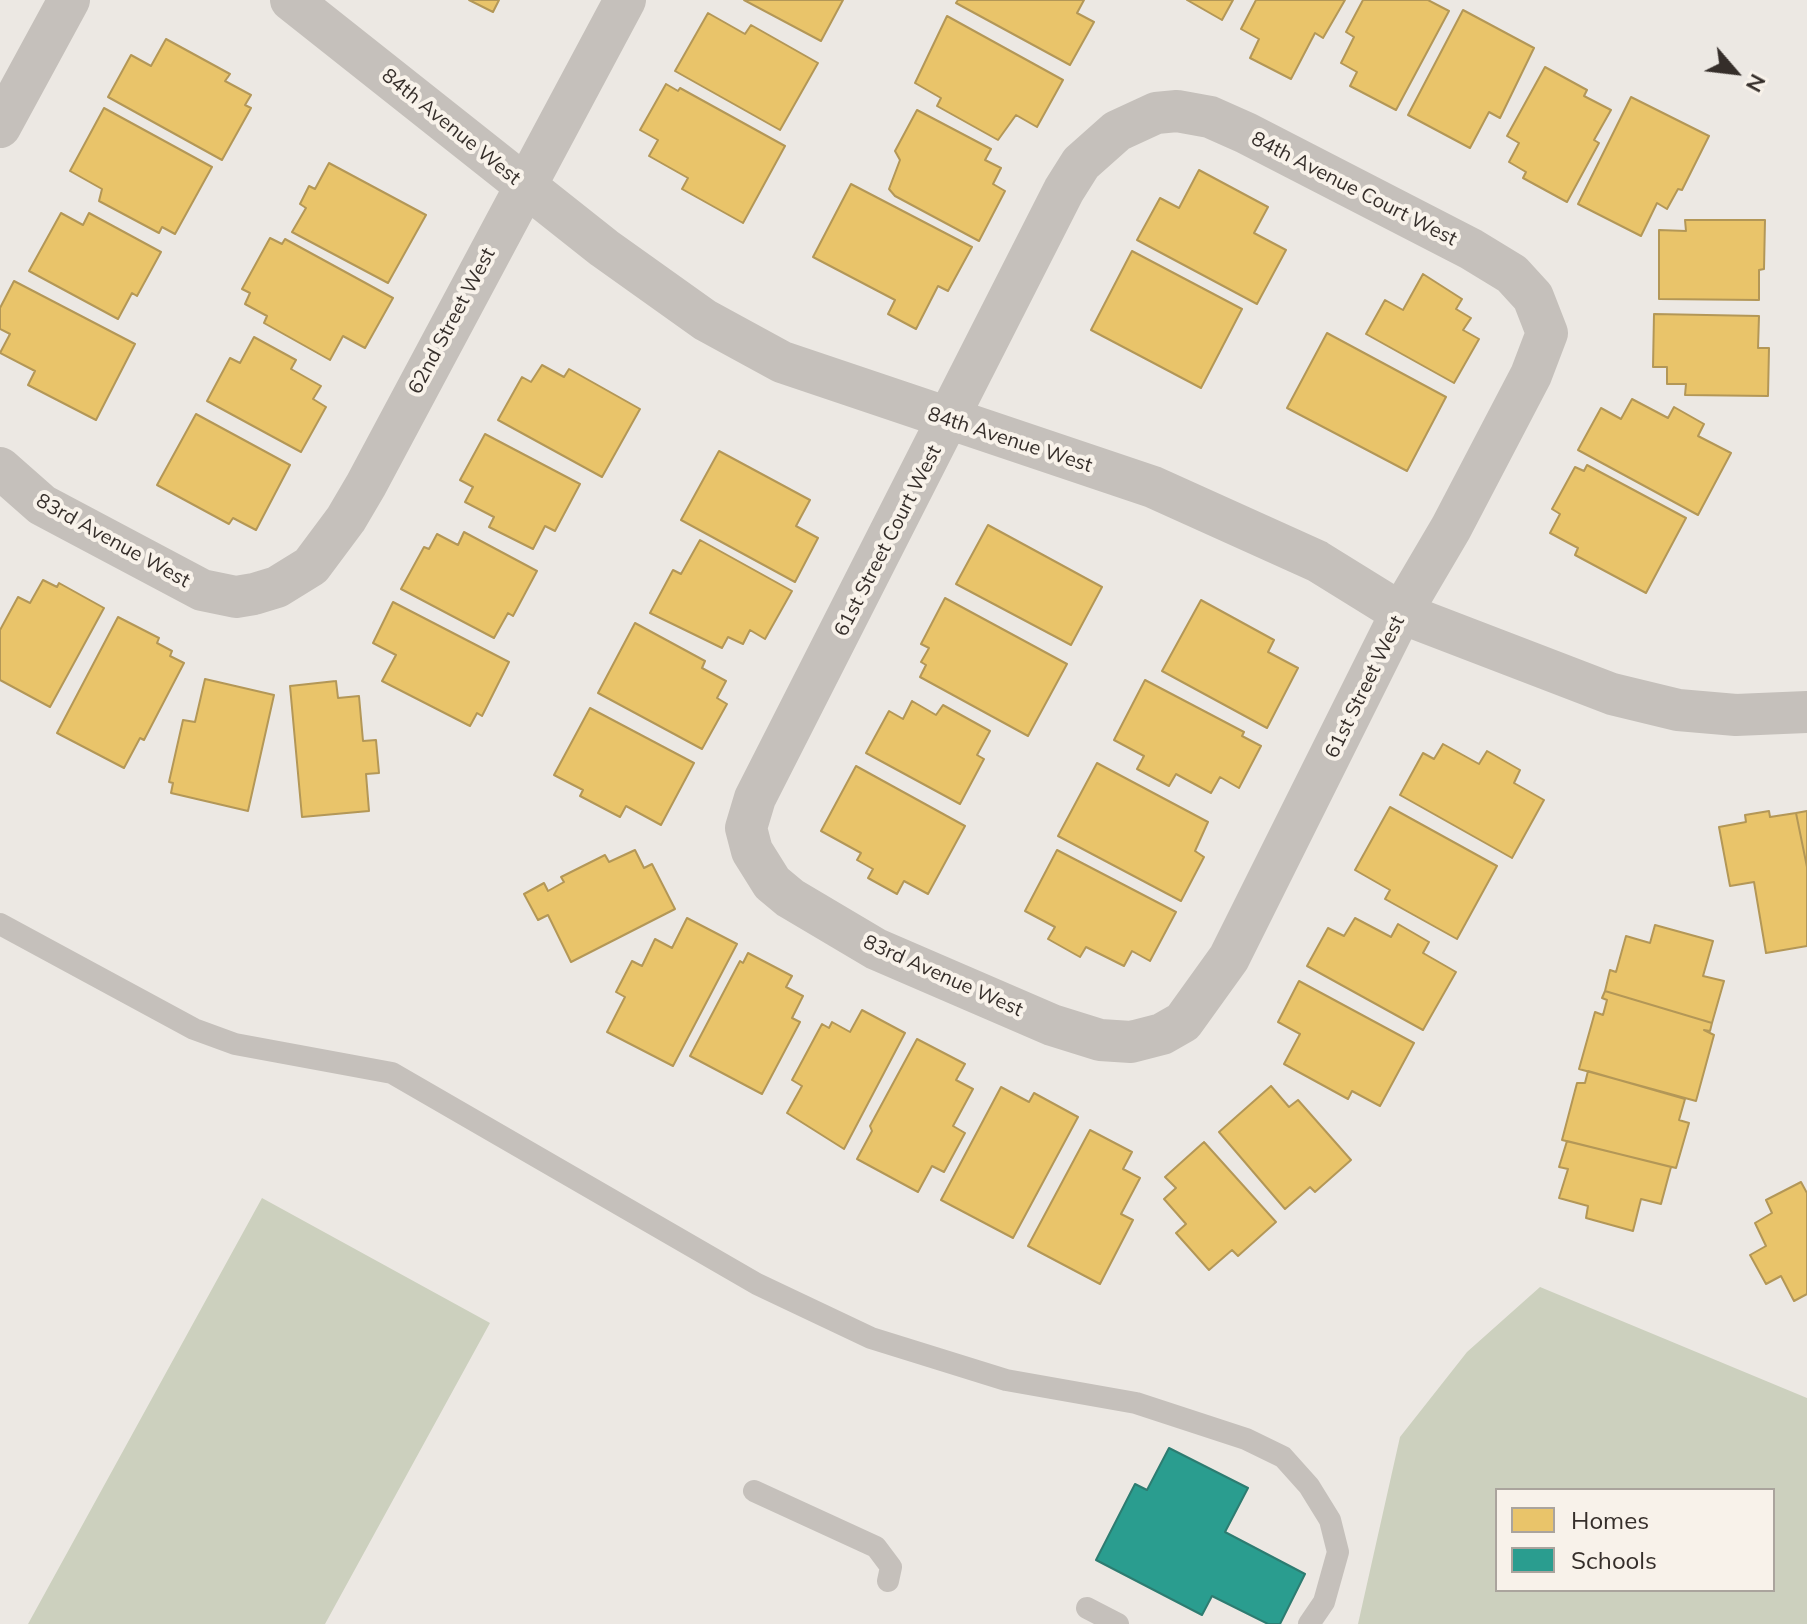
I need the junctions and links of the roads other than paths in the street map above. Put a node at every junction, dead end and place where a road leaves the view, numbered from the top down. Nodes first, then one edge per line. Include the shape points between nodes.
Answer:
1 (69, 0) edge
2 (291, 0) edge
3 (625, 0) edge
4 (1132, 125) joint
5 (0, 127) edge
6 (524, 185) junction
7 (1546, 325) joint
8 (950, 419) junction
9 (0, 468) edge
10 (236, 597) joint
11 (1401, 613) junction
12 (1807, 712) edge
13 (752, 851) joint
14 (0, 924) edge
15 (1162, 1034) joint
16 (754, 1491) dead end
17 (888, 1581) dead end
18 (1087, 1608) dead end
19 (1118, 1624) edge
20 (1309, 1624) edge

1 - 5 street
2 - 6 street, 84th Avenue West
3 - 6 street, 62nd Street West
4 - 7 street, 84th Avenue Court West via 1156,113 1177,111 1210,117 1246,133 1512,274 1533,297
4 - 8 street, 61st Street Court West via 1098,145 1064,190
6 - 8 street, 84th Avenue West via 647,279 737,339 831,381
6 - 10 street, 62nd Street West via 366,485 327,547 311,566 284,583
7 - 11 street, 61st Street West via 1531,375
8 - 11 street, 84th Avenue West via 1153,487 1317,561
8 - 13 street, 61st Street Court West via 755,798 746,828
9 - 10 street, 83rd Avenue West via 42,505 82,528 183,582
11 - 12 street, 84th Avenue West via 1612,694 1678,710 1736,715
11 - 15 street, 61st Street West via 1229,958 1183,1022
13 - 15 street, 83rd Avenue West via 772,883 790,898 876,949 1052,1025 1100,1040 1131,1042
14 - 20 lane via 194,1029 235,1044 392,1073 757,1284 871,1338 1006,1380 1136,1403 1246,1439 1283,1457 1330,1520 1338,1552 1324,1602
16 - 17 lane via 876,1547 891,1567
18 - 19 lane

